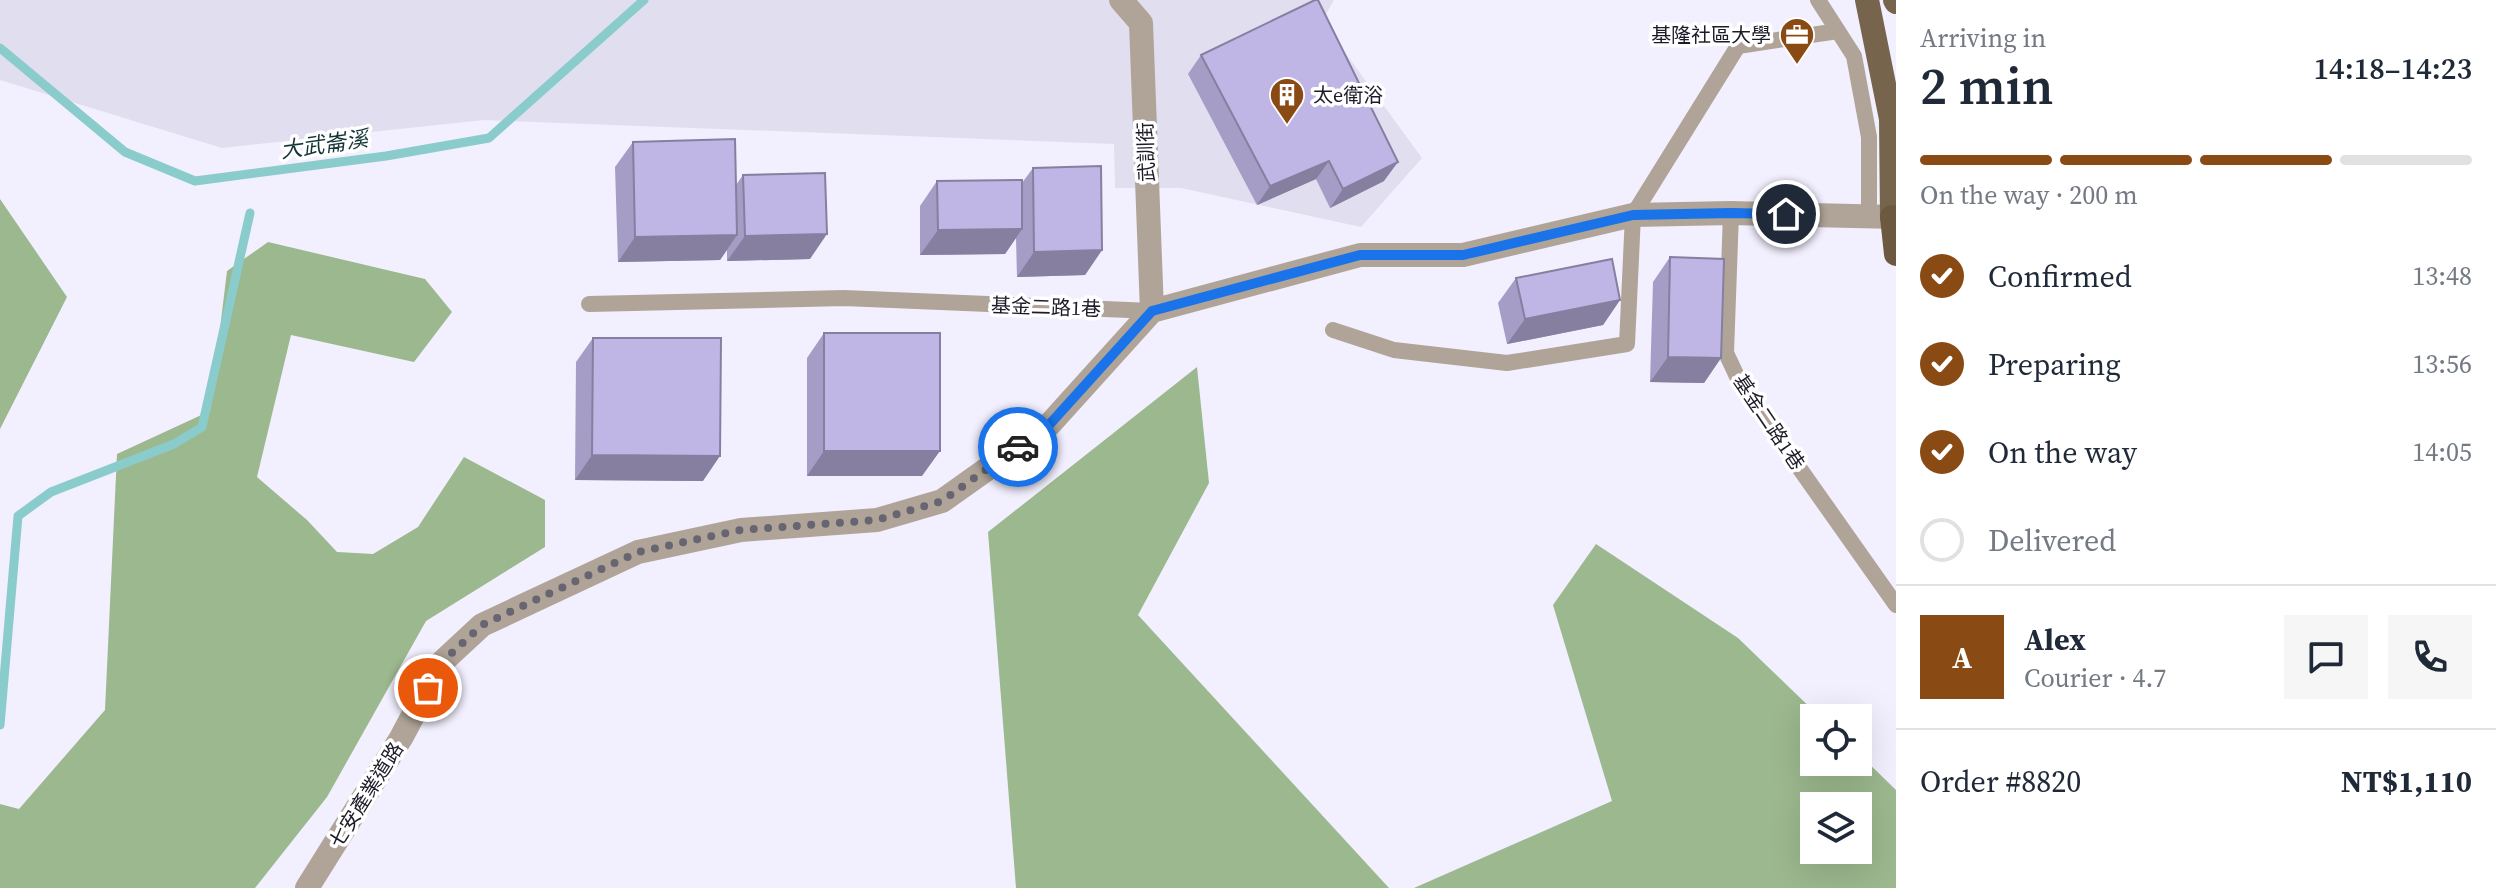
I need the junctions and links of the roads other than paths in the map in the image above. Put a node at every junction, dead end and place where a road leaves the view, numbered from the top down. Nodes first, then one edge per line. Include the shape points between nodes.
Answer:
1 (1121, 0) edge
2 (1818, 0) edge
3 (1867, 0) edge
4 (1838, 31) junction
5 (1731, 213) junction
6 (1633, 215) junction
7 (1886, 217) edge
8 (1896, 254) edge
9 (589, 304) dead end
10 (1152, 311) junction
11 (1333, 330) dead end
12 (1896, 605) edge
13 (307, 888) edge

1 - 10 street, 武訓街 via 1141,23
2 - 4 lane
3 - 7 main road via 1891,119
4 - 6 lane via 1738,46
4 - 7 lane via 1854,56
5 - 6 street, 基金二路1巷
5 - 7 street, 基金二路1巷
5 - 12 lane, 基金二路1巷 via 1726,353 1742,387
6 - 10 street, 基金二路1巷 via 1463,255 1360,255
6 - 11 lane via 1627,344 1507,363 1394,350
7 - 8 highway
9 - 10 lane, 基金二路1巷 via 844,298
10 - 13 street, 七安產業道路 via 1049,425 942,501 877,520 741,530 638,552 482,625 441,663 401,738

